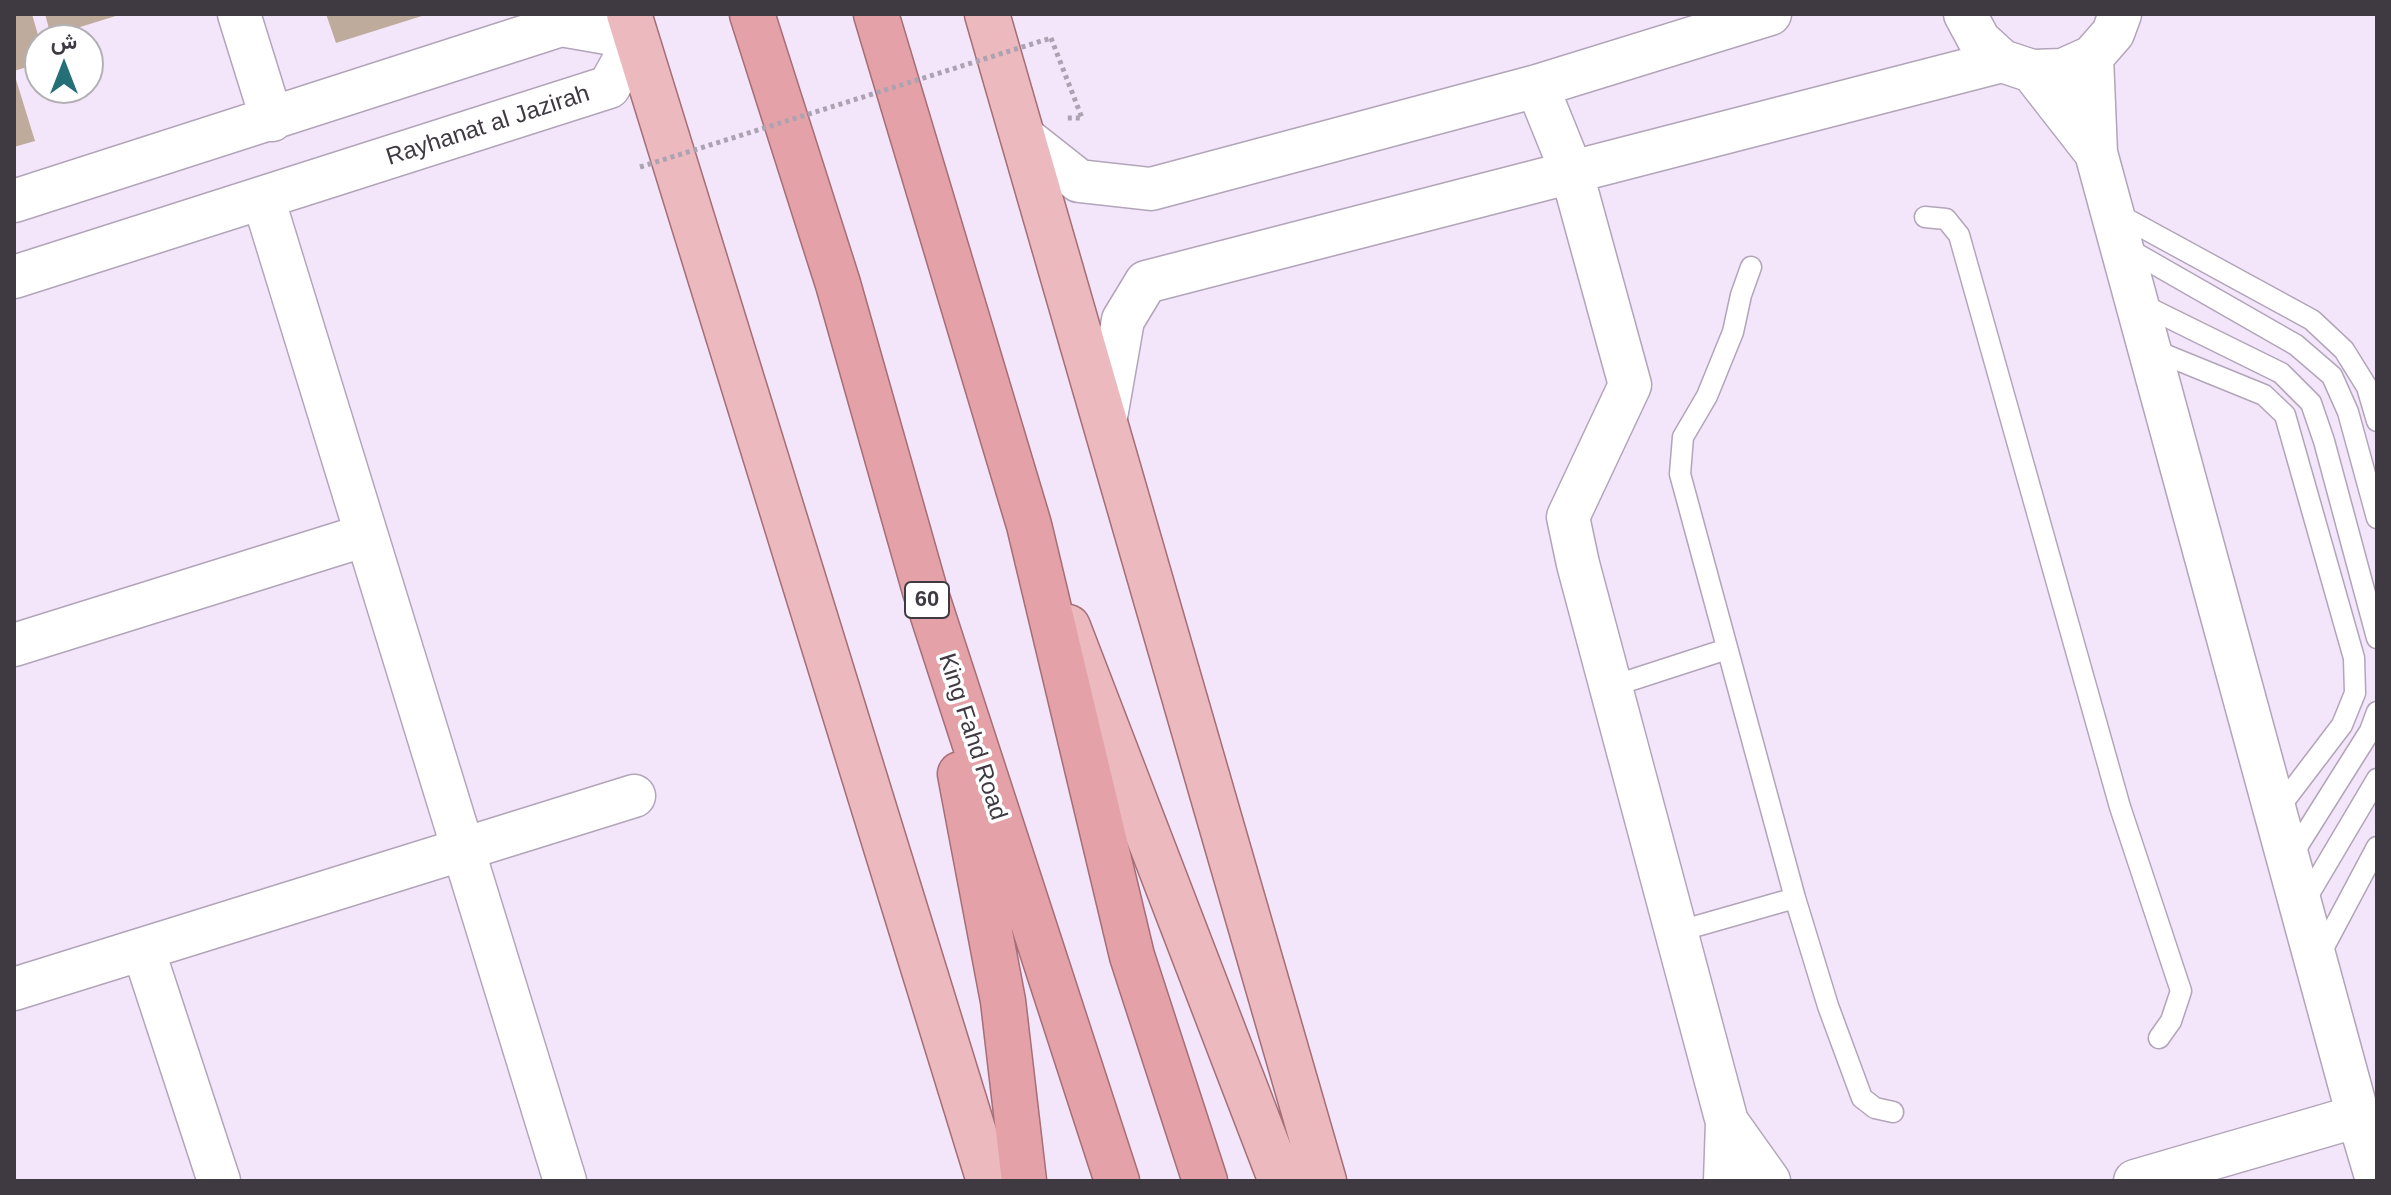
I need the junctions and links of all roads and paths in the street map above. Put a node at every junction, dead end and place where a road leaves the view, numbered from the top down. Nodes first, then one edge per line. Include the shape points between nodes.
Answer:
1 (239, 14) edge
2 (752, 14) edge
3 (876, 14) edge
4 (987, 14) edge
5 (1770, 14) edge
6 (1965, 14) edge
7 (2120, 14) edge
8 (633, 26) edge
9 (2092, 57) junction
10 (2017, 66) junction
11 (1537, 86) junction
12 (272, 120) junction
13 (1020, 127) junction
14 (2096, 153) junction
15 (640, 167) dead end
16 (1571, 170) junction
17 (263, 198) junction
18 (14, 201) edge
19 (1925, 217) dead end
20 (2116, 228) junction
21 (1751, 267) dead end
22 (14, 277) edge
23 (2136, 301) junction
24 (2148, 348) junction
25 (2377, 421) edge
26 (1105, 423) junction
27 (2377, 518) edge
28 (1029, 525) junction
29 (366, 535) junction
30 (925, 591) junction
31 (2377, 638) edge
32 (14, 645) edge
33 (1727, 649) junction
34 (1610, 687) junction
35 (2377, 712) edge
36 (2377, 779) edge
37 (634, 796) dead end
38 (2275, 813) junction
39 (2377, 847) edge
40 (463, 850) junction
41 (2288, 861) junction
42 (1795, 898) junction
43 (2301, 908) junction
44 (1676, 932) junction
45 (143, 949) junction
46 (2316, 962) junction
47 (14, 989) edge
48 (2159, 1038) dead end
49 (1893, 1112) dead end
50 (2358, 1116) junction
51 (1727, 1122) junction
52 (2377, 1180) edge
53 (219, 1181) edge
54 (565, 1181) edge
55 (989, 1181) edge
56 (1024, 1181) edge
57 (1117, 1181) edge
58 (1205, 1181) edge
59 (1281, 1181) edge
60 (1324, 1181) edge
61 (1725, 1181) edge
62 (1769, 1181) edge
63 (2135, 1181) edge

1 - 12 street
2 - 30 highway, King Fahd Road / 60 via 838,284
3 - 28 highway
4 - 13 main road
5 - 11 street
6 - 10 street via 1979,40
7 - 9 street via 2113,33
8 - 12 street via 561,25
8 - 17 street, Rayhanat al Jazirah via 609,87
8 - 55 main road
9 - 10 street via 2063,70
9 - 14 street
10 - 14 street
10 - 16 street
11 - 13 street via 1151,189 1079,181
11 - 16 street
12 - 18 street
13 - 15 path, bridge via 1082,118 1051,38
13 - 26 main road
14 - 20 street
16 - 26 street via 1146,282 1123,320
16 - 34 street via 1630,385 1568,517
17 - 22 street, Rayhanat al Jazirah
17 - 29 street
19 - 48 lane via 1946,219 1959,235 2120,807 2181,991
20 - 23 street
20 - 25 lane via 2312,320 2344,350 2367,387
20 - 27 lane via 2296,345 2332,376 2348,412
21 - 33 lane via 1733,332 1707,396 1683,437 1680,474
23 - 24 street
23 - 31 lane via 2281,373 2311,403
24 - 38 street
24 - 38 lane via 2264,395 2285,415 2354,658 2355,693 2342,725
26 - 60 main road
28 - 58 highway via 1132,956
28 - 59 main road
29 - 32 street
29 - 40 street
30 - 56 highway via 1003,1001
30 - 57 highway, King Fahd Road / 60
33 - 34 lane
33 - 42 lane
34 - 44 street
35 - 41 lane
36 - 43 lane
37 - 40 street
38 - 41 street
39 - 46 lane
40 - 45 street
40 - 54 street
41 - 43 street
42 - 44 lane
42 - 49 lane via 1862,1098
43 - 46 street
44 - 51 street
45 - 47 street
45 - 53 street
46 - 50 street
50 - 52 street
50 - 63 street
51 - 61 street
51 - 62 street

